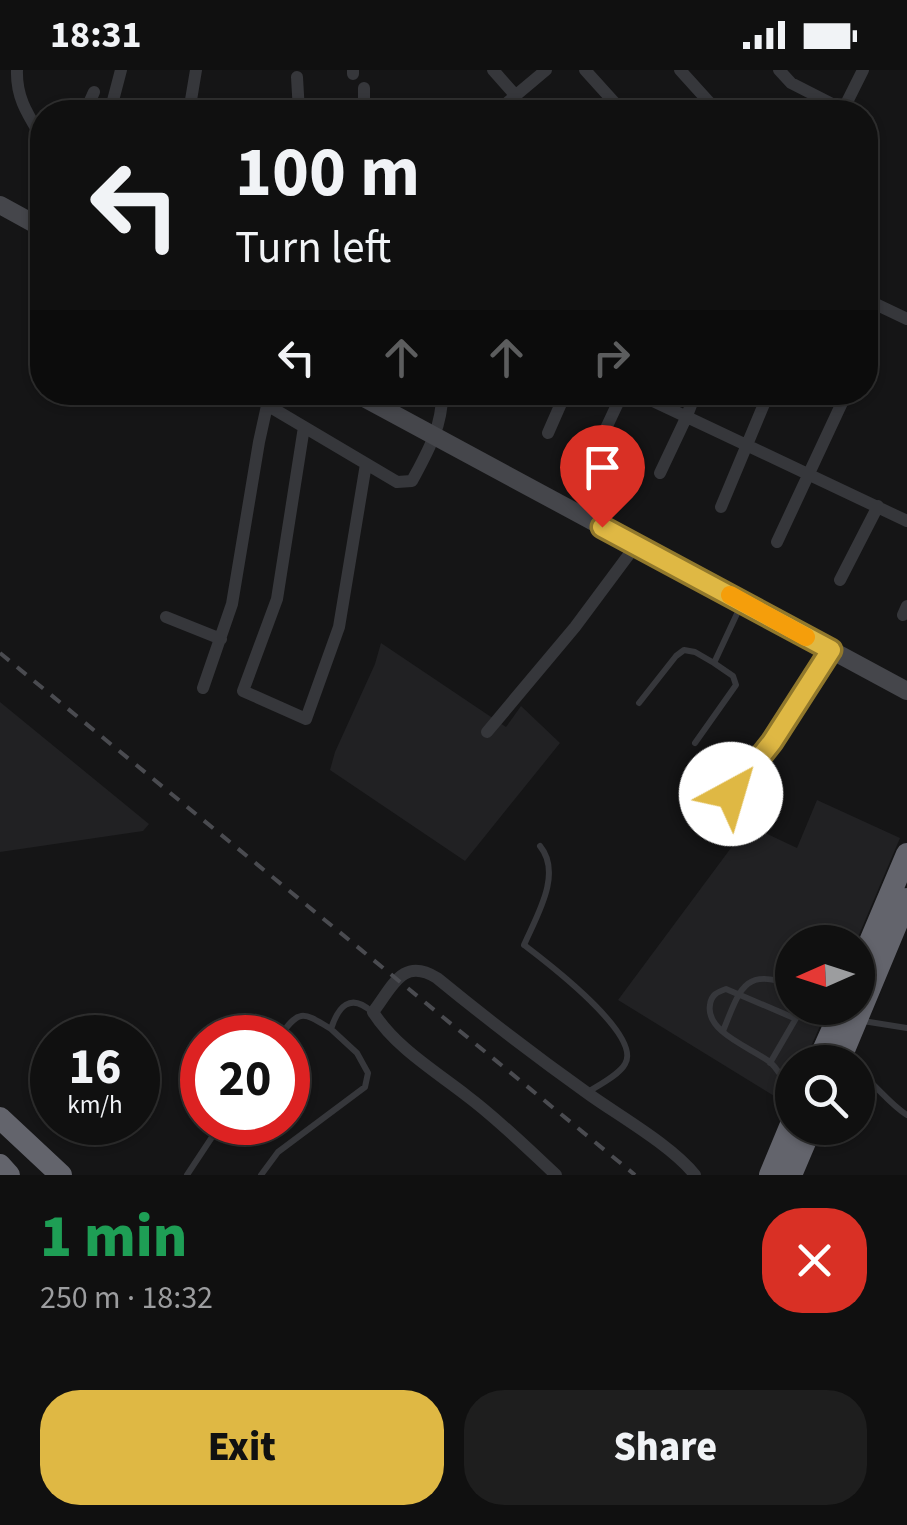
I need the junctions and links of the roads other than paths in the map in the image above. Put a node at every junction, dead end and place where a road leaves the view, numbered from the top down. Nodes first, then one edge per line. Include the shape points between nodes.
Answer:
1 (17, 70) edge
2 (120, 70) edge
3 (196, 70) edge
4 (493, 70) edge
5 (546, 70) edge
6 (586, 70) edge
7 (680, 70) edge
8 (778, 70) edge
9 (863, 70) edge
10 (297, 77) dead end
11 (364, 88) dead end
12 (94, 92) dead end
13 (516, 96) junction
14 (91, 100) edge
15 (113, 100) edge
16 (191, 100) edge
17 (298, 100) edge
18 (364, 100) edge
19 (511, 100) edge
20 (612, 100) edge
21 (707, 100) edge
22 (823, 100) edge
23 (848, 100) edge
24 (30, 119) edge
25 (0, 205) edge
26 (30, 221) edge
27 (878, 305) edge
28 (907, 319) edge
29 (267, 405) edge
30 (277, 405) edge
31 (377, 405) edge
32 (441, 405) edge
33 (560, 405) edge
34 (618, 405) edge
35 (660, 405) edge
36 (691, 405) edge
37 (763, 405) edge
38 (841, 405) edge
39 (686, 418) junction
40 (304, 427) junction
41 (548, 432) dead end
42 (436, 437) junction
43 (600, 440) dead end
44 (746, 446) junction
45 (366, 464) junction
46 (660, 473) dead end
47 (810, 475) junction
48 (878, 506) junction
49 (721, 507) dead end
50 (907, 521) edge
51 (777, 542) dead end
52 (636, 545) junction
53 (840, 580) dead end
54 (742, 602) junction
55 (166, 617) dead end
56 (221, 639) junction
57 (831, 650) junction
58 (714, 663) junction
59 (203, 688) dead end
60 (907, 691) edge
61 (639, 703) dead end
62 (487, 732) dead end
63 (694, 742) dead end
64 (731, 794) dead end
65 (540, 846) dead end
66 (907, 854) edge
67 (907, 900) edge
68 (875, 930) edge
69 (875, 963) edge
70 (775, 979) edge
71 (739, 994) junction
72 (775, 1010) edge
73 (373, 1012) junction
74 (310, 1016) edge
75 (875, 1020) edge
76 (790, 1025) edge
77 (907, 1028) edge
78 (331, 1030) junction
79 (722, 1031) junction
80 (770, 1062) junction
81 (775, 1069) edge
82 (875, 1087) edge
83 (587, 1093) junction
84 (907, 1115) edge
85 (0, 1119) edge
86 (206, 1145) edge
87 (782, 1145) edge
88 (805, 1145) edge
89 (0, 1165) edge
90 (9, 1175) edge
91 (47, 1175) edge
92 (61, 1175) edge
93 (186, 1175) edge
94 (262, 1175) edge
95 (556, 1175) edge
96 (694, 1175) edge
97 (770, 1175) edge
98 (792, 1175) edge

1 - 24 street via 18,94
2 - 15 street
3 - 16 street
4 - 13 street
5 - 13 street
6 - 20 street
7 - 21 street
8 - 22 street
9 - 23 street
10 - 17 street
11 - 18 street
12 - 14 street
13 - 19 street
25 - 26 street
27 - 28 street
29 - 56 street
30 - 40 street
31 - 42 street
32 - 42 street
33 - 41 street
34 - 43 street
35 - 39 street
36 - 39 street
37 - 44 street
38 - 47 street
39 - 44 street
39 - 46 street
40 - 45 street
40 - 45 street via 277,598 243,691 306,719 339,627
42 - 45 street via 406,484
42 - 52 street
44 - 47 street
44 - 49 street
47 - 48 street
47 - 51 street
48 - 50 street
48 - 53 street
52 - 54 street
52 - 62 street
54 - 57 street
54 - 58 lane
55 - 56 street
56 - 59 street
57 - 60 street
57 - 64 lane
58 - 61 lane via 684,650
58 - 63 lane via 736,684
65 - 83 lane via 550,874 524,945 575,985 627,1049 624,1066
66 - 68 highway
67 - 69 highway
70 - 71 lane via 749,982
71 - 72 lane
71 - 79 lane
71 - 79 lane via 726,989 710,1002 710,1016
73 - 78 lane via 346,1004
73 - 83 street via 404,972 426,972
73 - 95 street
74 - 78 lane
75 - 77 lane
76 - 80 lane
78 - 94 lane via 358,1053 368,1074 365,1087 278,1152
79 - 80 lane
80 - 81 lane
82 - 84 lane
83 - 96 street
85 - 91 highway
85 - 92 highway
86 - 93 lane
87 - 97 highway
88 - 98 highway
89 - 90 highway

